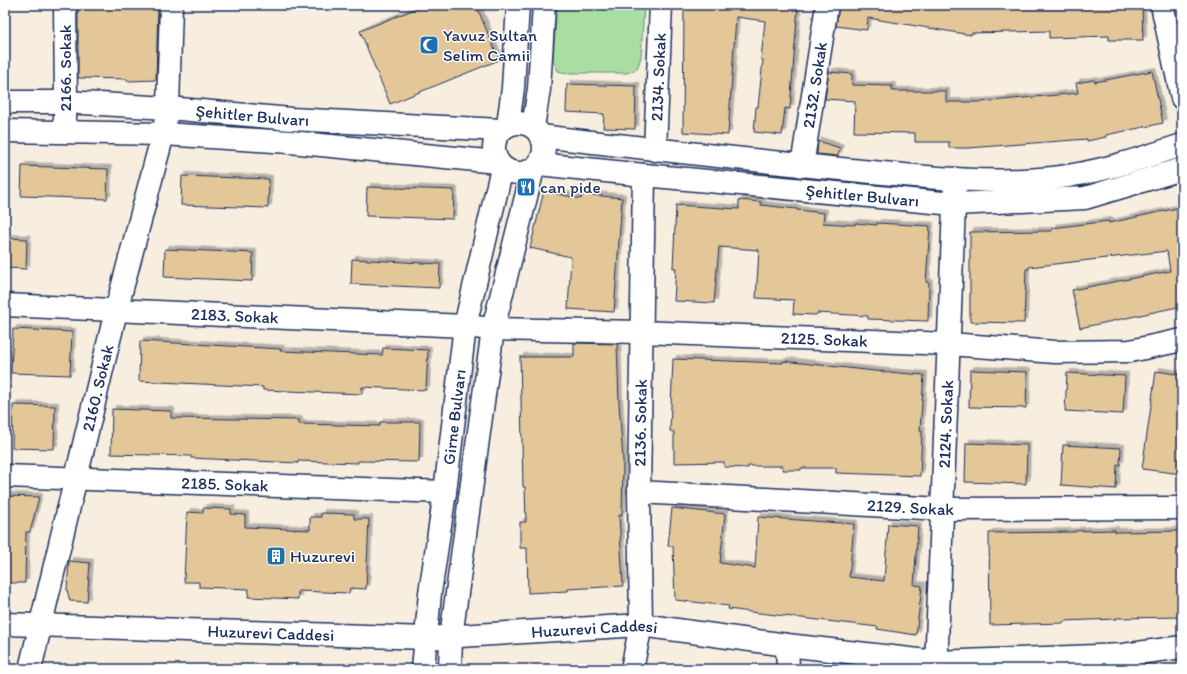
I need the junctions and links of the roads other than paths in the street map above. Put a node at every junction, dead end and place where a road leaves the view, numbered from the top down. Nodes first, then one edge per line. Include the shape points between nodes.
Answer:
1 (65, 5) edge
2 (171, 5) edge
3 (518, 5) edge
4 (544, 5) edge
5 (661, 5) edge
6 (827, 5) edge
7 (1162, 5) edge
8 (1182, 98) edge
9 (5, 102) edge
10 (66, 102) junction
11 (168, 108) junction
12 (504, 128) junction
13 (5, 131) edge
14 (64, 131) junction
15 (537, 131) junction
16 (163, 134) junction
17 (1182, 145) edge
18 (655, 150) junction
19 (500, 165) junction
20 (802, 166) junction
21 (536, 167) junction
22 (1182, 169) edge
23 (644, 175) junction
24 (955, 180) junction
25 (954, 204) junction
26 (5, 305) edge
27 (116, 311) junction
28 (465, 326) junction
29 (493, 329) junction
30 (641, 332) junction
31 (1182, 340) edge
32 (949, 344) junction
33 (5, 476) edge
34 (75, 480) junction
35 (445, 492) junction
36 (639, 492) junction
37 (1182, 508) edge
38 (941, 509) junction
39 (5, 624) edge
40 (641, 625) junction
41 (40, 626) junction
42 (452, 637) junction
43 (426, 638) junction
44 (787, 646) junction
45 (1182, 647) edge
46 (1123, 662) edge
47 (936, 666) edge
48 (30, 669) edge
49 (423, 669) edge
50 (450, 669) edge
51 (632, 669) edge
52 (788, 669) edge

1 - 10 street, 2166. Sokak
2 - 11 street, 2160. Sokak
3 - 12 street via 513,88
4 - 15 street
5 - 18 street, 2134. Sokak
6 - 20 street, 2132. Sokak
7 - 8 street
9 - 10 street, Şehitler Bulvarı
10 - 11 street, Şehitler Bulvarı
10 - 14 street, 2166. Sokak
11 - 12 street, Şehitler Bulvarı via 291,119
11 - 16 street, 2160. Sokak
12 - 15 street, Şehitler Bulvarı via 516,123 525,124
12 - 19 street via 495,137 493,146 493,154
13 - 14 street, Şehitler Bulvarı
14 - 16 street, Şehitler Bulvarı
15 - 18 street, Şehitler Bulvarı
15 - 21 street via 543,140 544,148 543,156
16 - 19 street, Şehitler Bulvarı via 290,142
16 - 27 street, 2160. Sokak
17 - 24 street, Şehitler Bulvarı via 1118,166 1054,178 1011,181
18 - 20 street, Şehitler Bulvarı
19 - 21 street, Şehitler Bulvarı via 518,174
19 - 28 street, Girne Bulvarı
20 - 24 street, Şehitler Bulvarı
21 - 23 street, Şehitler Bulvarı
21 - 29 street, Girne Bulvarı
22 - 25 street, Şehitler Bulvarı via 1086,198
23 - 25 street, Şehitler Bulvarı
23 - 30 street, 2136. Sokak
24 - 25 street, 2124. Sokak
25 - 32 street, 2124. Sokak
26 - 27 street, 2183. Sokak
27 - 28 street, 2183. Sokak
27 - 34 street, 2160. Sokak
28 - 29 street, 2125. Sokak
28 - 35 street, Girne Bulvarı
29 - 30 street, 2125. Sokak
29 - 42 street, Girne Bulvarı
30 - 32 street, 2125. Sokak
30 - 36 street, 2136. Sokak
31 - 32 street, 2125. Sokak via 1115,351 1055,352
32 - 38 street, 2124. Sokak
33 - 34 street, 2185. Sokak
34 - 35 street, 2185. Sokak
34 - 41 street, 2160. Sokak
35 - 43 street, Girne Bulvarı
36 - 38 street, 2129. Sokak
36 - 40 street, 2136. Sokak
37 - 38 street, 2129. Sokak
38 - 47 street, 2124. Sokak
39 - 41 street, Huzurevi Caddesi
40 - 42 street, Huzurevi Caddesi
40 - 44 street, Huzurevi Caddesi
40 - 51 street, 2136. Sokak
41 - 43 street, Huzurevi Caddesi
41 - 48 street, 2160. Sokak
42 - 43 street, Huzurevi Caddesi
42 - 50 street, Girne Bulvarı
43 - 49 street, Girne Bulvarı
44 - 47 street, Huzurevi Caddesi
44 - 52 street
45 - 46 street, Huzurevi Caddesi
46 - 47 street, Huzurevi Caddesi

